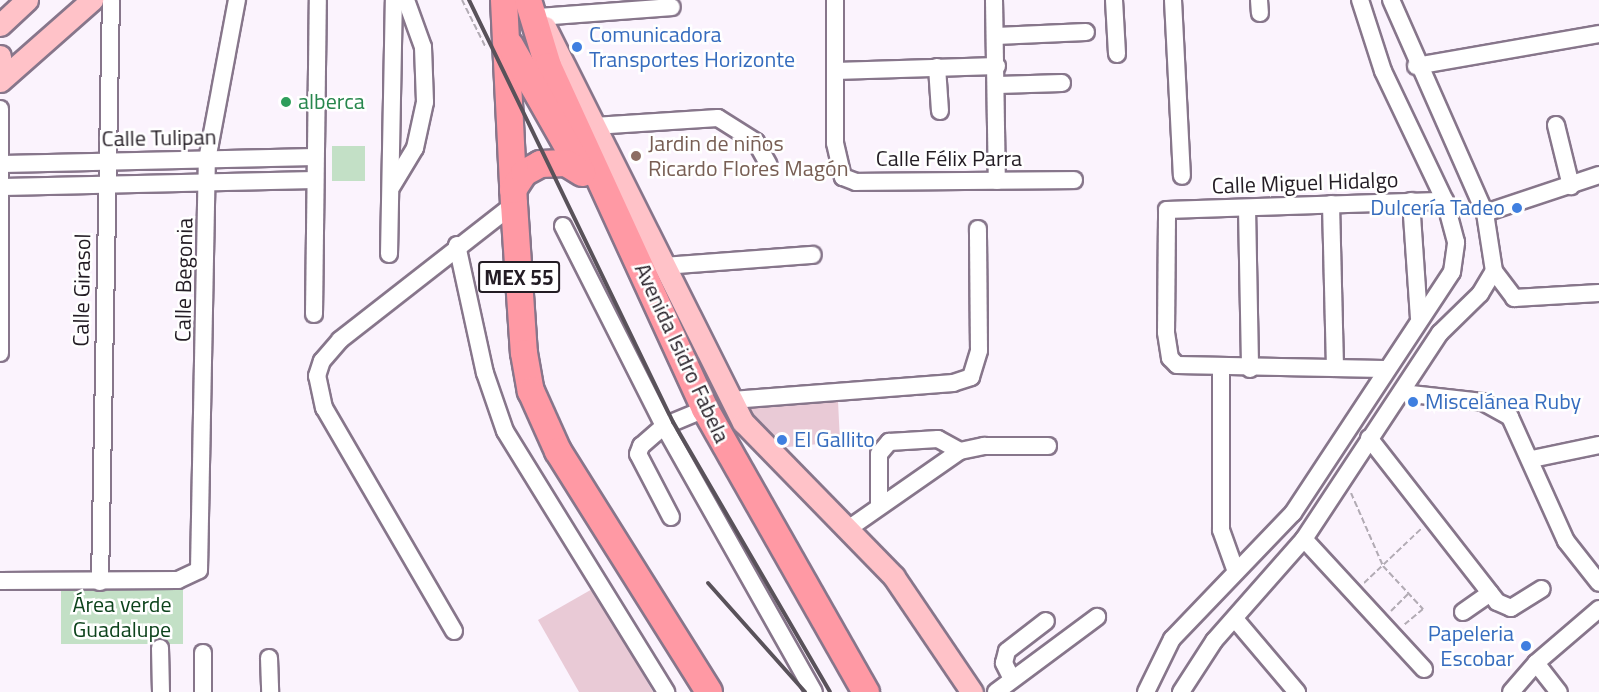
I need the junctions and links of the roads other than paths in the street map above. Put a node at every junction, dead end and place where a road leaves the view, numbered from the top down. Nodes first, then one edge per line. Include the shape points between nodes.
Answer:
1 (27, 0) edge
2 (92, 0) edge
3 (111, 0) edge
4 (237, 0) edge
5 (318, 0) edge
6 (394, 0) edge
7 (406, 0) edge
8 (488, 0) edge
9 (504, 0) edge
10 (835, 0) edge
11 (994, 0) edge
12 (1114, 0) edge
13 (1173, 0) edge
14 (1360, 0) edge
15 (1390, 0) edge
16 (533, 6) edge
17 (672, 7) dead end
18 (0, 25) edge
19 (1086, 32) dead end
20 (1599, 34) edge
21 (996, 36) junction
22 (508, 41) junction
23 (1116, 54) dead end
24 (0, 56) edge
25 (937, 66) junction
26 (997, 66) junction
27 (1416, 66) junction
28 (835, 71) junction
29 (0, 80) edge
30 (1062, 83) dead end
31 (998, 85) junction
32 (0, 109) edge
33 (940, 111) dead end
34 (1556, 125) dead end
35 (594, 126) junction
36 (315, 158) junction
37 (207, 160) junction
38 (106, 162) junction
39 (3, 164) junction
40 (769, 165) dead end
41 (582, 173) junction
42 (1599, 175) edge
43 (1182, 176) dead end
44 (315, 180) junction
45 (1074, 180) dead end
46 (997, 181) junction
47 (208, 182) junction
48 (105, 185) junction
49 (1571, 186) junction
50 (3, 187) junction
51 (391, 188) junction
52 (513, 197) junction
53 (1412, 201) junction
54 (1445, 201) junction
55 (1331, 204) junction
56 (1247, 208) junction
57 (1485, 213) junction
58 (563, 226) dead end
59 (978, 229) dead end
60 (457, 245) junction
61 (389, 254) dead end
62 (813, 255) dead end
63 (664, 266) junction
64 (1494, 271) junction
65 (1598, 296) edge
66 (314, 314) dead end
67 (1419, 318) junction
68 (672, 342) junction
69 (0, 353) edge
70 (1335, 368) junction
71 (1221, 369) junction
72 (1250, 369) junction
73 (1384, 369) junction
74 (1402, 393) junction
75 (732, 400) junction
76 (705, 409) junction
77 (664, 426) junction
78 (1369, 438) junction
79 (1599, 445) edge
80 (1048, 446) dead end
81 (960, 452) junction
82 (1532, 459) junction
83 (879, 506) junction
84 (671, 517) dead end
85 (848, 529) junction
86 (1304, 539) junction
87 (1235, 569) junction
88 (0, 581) edge
89 (100, 582) junction
90 (1599, 584) edge
91 (1542, 589) dead end
92 (1490, 593) junction
93 (1599, 609) edge
94 (1463, 612) dead end
95 (1097, 617) dead end
96 (1235, 619) junction
97 (1046, 621) dead end
98 (454, 630) dead end
99 (682, 645) junction
100 (160, 648) dead end
101 (203, 652) dead end
102 (269, 658) dead end
103 (1536, 663) junction
104 (1424, 669) dead end
105 (1012, 679) junction
106 (1189, 688) edge
107 (161, 692) edge
108 (203, 692) edge
109 (270, 692) edge
110 (666, 692) edge
111 (693, 692) edge
112 (709, 692) edge
113 (814, 692) edge
114 (866, 692) edge
115 (972, 692) edge
116 (996, 692) edge
117 (1146, 692) edge
118 (1297, 692) edge
119 (1511, 692) edge
120 (1559, 692) edge

1 - 18 main road
2 - 29 main road
3 - 38 street, Calle Girasol
4 - 37 street, Calle Begonia
5 - 36 street
6 - 51 street
7 - 51 street via 423,47 425,102 415,148
8 - 22 highway
9 - 22 highway, MEX 55
10 - 28 street
11 - 21 street
12 - 23 street
13 - 43 street
14 - 54 street via 1383,71
15 - 27 street
16 - 17 street
16 - 35 main road
16 - 68 highway, Avenida Isidro Fabela via 549,66
19 - 21 street
20 - 27 street
21 - 26 street
22 - 41 highway
22 - 52 highway, MEX 55
24 - 29 main road
25 - 26 street
25 - 28 street
25 - 33 street
26 - 31 street
27 - 57 street
28 - 46 street, Calle Félix Parra via 837,159 843,177 856,182
30 - 31 street
31 - 46 street
32 - 39 street
34 - 49 street
35 - 40 street via 718,118 756,142
35 - 63 main road
36 - 37 street, Calle Tulipan
36 - 44 street
37 - 38 street, Calle Tulipan
37 - 47 street, Calle Begonia
38 - 39 street, Calle Tulipan
38 - 48 street, Calle Girasol
39 - 50 street
41 - 52 highway via 566,163 547,163 524,173
41 - 68 highway
42 - 49 street
44 - 47 street, Calle Tulipan
44 - 66 street
45 - 46 street, Calle Félix Parra
47 - 48 street, Calle Tulipan
47 - 89 street, Calle Begonia via 202,563 194,577 186,579
48 - 50 street, Calle Tulipan
48 - 89 street, Calle Girasol
49 - 57 street
50 - 69 street
51 - 61 street
52 - 60 street
52 - 99 highway, MEX 55 via 524,353 536,408 564,461
53 - 54 street, Calle Miguel Hidalgo
53 - 55 street, Calle Miguel Hidalgo
53 - 67 street
54 - 67 street via 1456,259 1445,286
55 - 56 street, Calle Miguel Hidalgo
55 - 70 street
56 - 71 street, Calle Miguel Hidalgo via 1167,210 1166,332 1170,358 1185,368
56 - 72 street
57 - 64 street
58 - 77 street
59 - 75 street via 979,350 971,377 953,383
60 - 98 street via 340,339 322,361 317,376 324,408
60 - 110 street via 485,373 505,431
62 - 63 street
63 - 75 main road
64 - 65 street via 1514,298
64 - 74 street via 1480,294 1440,333
67 - 73 street
68 - 76 highway, Avenida Isidro Fabela
70 - 72 street
70 - 73 street
71 - 72 street
71 - 87 street via 1221,530
73 - 87 street via 1293,513 1257,553
74 - 78 street
74 - 82 street via 1466,399 1498,409 1515,425
75 - 85 main road via 755,440
76 - 77 street
76 - 114 highway, Avenida Isidro Fabela
77 - 84 street via 638,454
77 - 113 street
78 - 86 street
78 - 92 street
79 - 82 street
80 - 81 street via 984,446
81 - 83 street
81 - 83 street via 938,439 889,442 879,454
82 - 90 street via 1566,541
83 - 85 street
85 - 115 main road via 894,577
86 - 96 street
86 - 104 street
87 - 117 street via 1172,639
88 - 89 street
91 - 92 street via 1518,605 1504,607
92 - 94 street
93 - 103 street
95 - 105 street
96 - 106 street
96 - 118 street
97 - 105 street via 1007,651 1004,663
99 - 111 main road
99 - 112 highway, MEX 55
100 - 107 street
101 - 108 street
102 - 109 street
103 - 119 street
103 - 120 street
105 - 116 street

